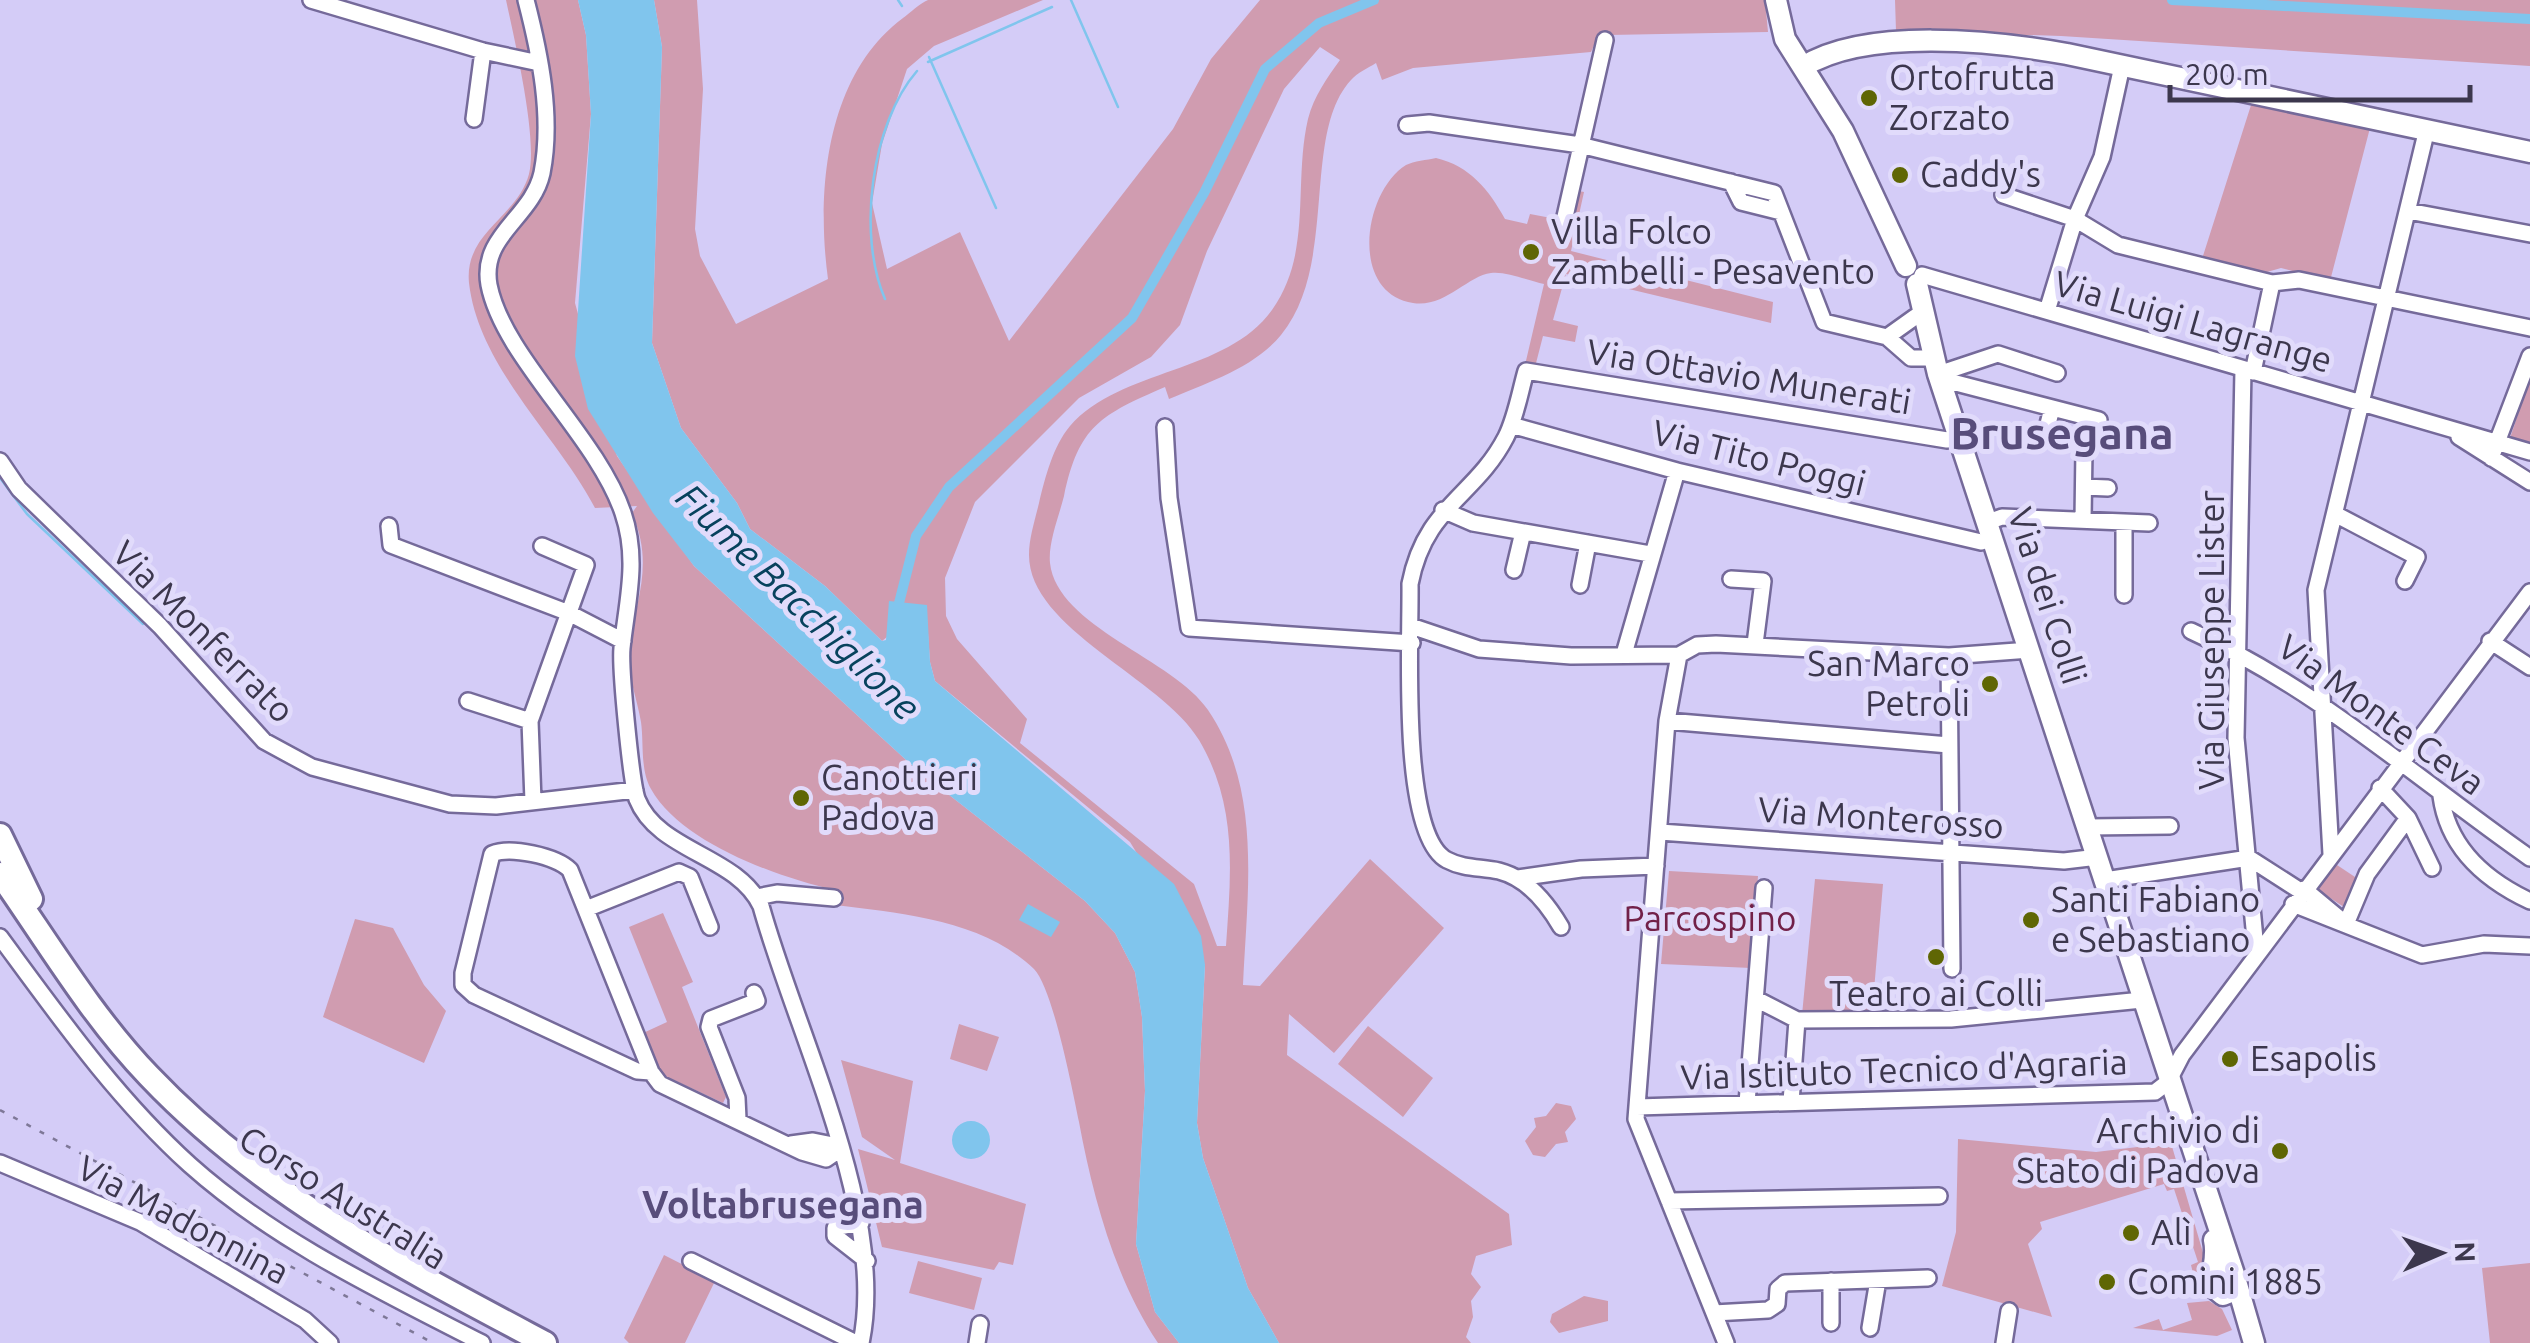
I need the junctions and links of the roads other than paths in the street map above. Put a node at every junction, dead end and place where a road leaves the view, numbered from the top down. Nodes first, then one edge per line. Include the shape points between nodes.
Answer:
1 (311, 0) edge
2 (526, 0) edge
3 (1777, 9) edge
4 (1605, 40) dead end
5 (484, 51) junction
6 (539, 63) junction
7 (2122, 66) junction
8 (1803, 67) junction
9 (474, 120) dead end
10 (1407, 126) dead end
11 (2427, 129) junction
12 (1580, 144) junction
13 (2530, 152) edge
14 (2003, 196) dead end
15 (2408, 211) junction
16 (2076, 219) junction
17 (1564, 221) dead end
18 (2530, 234) edge
19 (1912, 277) junction
20 (2272, 283) junction
21 (2387, 299) junction
22 (2047, 311) junction
23 (1915, 317) junction
24 (2530, 328) edge
25 (1887, 337) junction
26 (2530, 356) edge
27 (1936, 368) junction
28 (2248, 371) junction
29 (2057, 373) dead end
30 (2362, 403) junction
31 (2052, 408) junction
32 (1511, 425) junction
33 (1165, 427) dead end
34 (2046, 432) dead end
35 (1960, 438) junction
36 (2496, 450) junction
37 (2530, 452) edge
38 (0, 461) edge
39 (1677, 471) junction
40 (2530, 482) edge
41 (2084, 487) junction
42 (2108, 488) dead end
43 (1443, 510) junction
44 (2335, 514) junction
45 (2083, 520) junction
46 (2124, 522) junction
47 (2149, 523) dead end
48 (388, 526) dead end
49 (1991, 530) junction
50 (1523, 532) junction
51 (1588, 543) junction
52 (542, 546) dead end
53 (1650, 554) junction
54 (1514, 570) dead end
55 (1731, 579) dead end
56 (2405, 580) dead end
57 (1580, 585) dead end
58 (2530, 592) edge
59 (2124, 594) dead end
60 (569, 613) junction
61 (2019, 614) junction
62 (2191, 630) dead end
63 (1411, 634) junction
64 (623, 641) junction
65 (2490, 641) junction
66 (1755, 644) junction
67 (2030, 650) junction
68 (2006, 653) junction
69 (2240, 653) junction
70 (1624, 654) junction
71 (1678, 655) junction
72 (1949, 656) junction
73 (2530, 667) edge
74 (468, 700) dead end
75 (2320, 703) junction
76 (1667, 720) junction
77 (530, 721) junction
78 (1949, 745) junction
79 (2399, 762) junction
80 (2380, 788) junction
81 (635, 790) junction
82 (2441, 796) junction
83 (533, 801) junction
84 (2408, 818) junction
85 (2170, 826) dead end
86 (2088, 828) junction
87 (1660, 832) junction
88 (0, 834) edge
89 (1950, 850) junction
90 (2331, 854) junction
91 (2098, 857) junction
92 (2249, 858) junction
93 (2530, 858) edge
94 (1656, 866) junction
95 (2432, 868) dead end
96 (0, 874) edge
97 (1518, 878) junction
98 (2104, 880) junction
99 (1764, 888) dead end
100 (2300, 895) junction
101 (757, 897) junction
102 (834, 898) dead end
103 (0, 901) edge
104 (2530, 901) edge
105 (586, 909) junction
106 (2253, 912) junction
107 (2346, 924) junction
108 (710, 927) dead end
109 (1561, 927) dead end
110 (2276, 928) junction
111 (0, 937) edge
112 (2530, 946) edge
113 (2260, 948) junction
114 (1952, 969) dead end
115 (76, 982) junction
116 (754, 994) dead end
117 (1756, 999) junction
118 (2142, 1000) junction
119 (1797, 1020) junction
120 (650, 1072) junction
121 (2168, 1082) junction
122 (1792, 1102) junction
123 (1746, 1103) junction
124 (1637, 1108) junction
125 (828, 1115) junction
126 (738, 1119) junction
127 (812, 1141) junction
128 (791, 1144) junction
129 (838, 1148) junction
130 (819, 1159) junction
131 (0, 1163) edge
132 (846, 1174) junction
133 (1939, 1196) dead end
134 (1669, 1202) junction
135 (860, 1224) junction
136 (691, 1261) dead end
137 (867, 1261) junction
138 (1928, 1278) dead end
139 (1878, 1280) junction
140 (1831, 1281) junction
141 (2009, 1311) dead end
142 (1714, 1313) junction
143 (1831, 1323) dead end
144 (980, 1324) dead end
145 (1870, 1328) dead end
146 (2252, 1338) edge
147 (330, 1343) edge
148 (482, 1343) edge
149 (519, 1343) edge
150 (545, 1343) edge
151 (859, 1343) edge
152 (977, 1343) edge
153 (1726, 1343) edge
154 (2004, 1343) edge

1 - 5 street
2 - 6 street
3 - 8 main road, Via dei Colli
4 - 12 street
5 - 6 street
5 - 9 street
6 - 64 street via 542,173 529,202 489,254 489,284 506,324 592,450 624,515 633,585
7 - 8 main road via 2042,49 1928,40 1876,46
7 - 11 main road
7 - 16 street via 2102,157
8 - 19 main road, Via dei Colli via 1850,145
10 - 12 street via 1429,122
11 - 13 main road
11 - 15 street
12 - 17 street
12 - 25 street via 1774,193 1824,322
14 - 16 street
15 - 18 street
15 - 21 street
16 - 20 street via 2118,245
16 - 22 street
19 - 22 street, Via Luigi Lagrange
19 - 23 main road, Via dei Colli
19 - 27 main road, Via dei Colli
20 - 21 street via 2299,280
20 - 28 street, Via Giuseppe Lister
21 - 24 street
21 - 30 street
22 - 28 street, Via Luigi Lagrange
23 - 25 street
23 - 27 main road, Via dei Colli
25 - 27 street
26 - 36 street
27 - 29 street via 1998,354
27 - 31 street via 1956,383
27 - 35 main road, Via dei Colli
28 - 30 street, Via Luigi Lagrange
28 - 69 street, Via Giuseppe Lister
30 - 36 street, Via Luigi Lagrange
30 - 44 street
31 - 34 street
31 - 41 street via 2098,420
32 - 35 street, Via Ottavio Munerati via 1529,371
32 - 39 street, Via Tito Poggi
32 - 43 street
33 - 63 street via 1190,628
35 - 49 main road, Via dei Colli
36 - 37 street, Via Luigi Lagrange
36 - 40 street
38 - 83 street, Via Monferrato via 19,489 284,755 450,804
39 - 49 street, Via Tito Poggi via 1981,542
39 - 53 street
41 - 42 street
41 - 45 street
43 - 50 street via 1473,524
43 - 63 street via 1415,557
44 - 56 street via 2418,556
44 - 75 street via 2316,590
45 - 46 street, Via Tito Poggi
45 - 49 street, Via Tito Poggi via 2002,518
46 - 47 street, Via Tito Poggi
46 - 59 street
48 - 60 street via 391,544
49 - 61 main road, Via dei Colli
50 - 51 street
50 - 54 street
51 - 53 street
51 - 57 street
52 - 60 street via 586,565
53 - 70 street
55 - 66 street via 1763,581
58 - 65 street
60 - 64 street
60 - 77 street
61 - 67 main road, Via dei Colli
61 - 68 street
62 - 69 street, Via Monte Ceva
63 - 70 street via 1479,649
63 - 97 street via 1412,755 1418,814 1432,848 1460,866
64 - 81 street
65 - 73 street
65 - 79 street
66 - 71 street via 1697,646
66 - 72 street
67 - 68 street
67 - 86 main road, Via dei Colli
68 - 72 street
69 - 75 street, Via Monte Ceva
69 - 92 street, Via Giuseppe Lister via 2236,738
70 - 71 street
71 - 76 street
72 - 78 street
74 - 77 street
75 - 79 street, Via Monte Ceva
75 - 90 street
76 - 78 street
76 - 87 street
77 - 83 street
78 - 89 street
79 - 80 street
79 - 82 street, Via Monte Ceva
80 - 84 street
80 - 90 street
81 - 83 street, Via Monferrato
81 - 101 street via 654,822 736,875
82 - 93 street, Via Monte Ceva
82 - 104 street via 2467,858
84 - 95 street
84 - 107 street via 2367,874
85 - 86 street
86 - 91 main road, Via dei Colli
87 - 89 street, Via Monterosso
87 - 94 street
88 - 115 highway
89 - 91 street, Via Monterosso via 2064,861
89 - 114 street
90 - 100 street
91 - 98 main road, Via dei Colli
92 - 98 street
92 - 100 street
92 - 106 street, Via Giuseppe Lister
94 - 97 street
94 - 124 street
96 - 115 highway
97 - 109 street
98 - 118 main road, Via dei Colli
99 - 117 street
100 - 107 street via 2336,924
100 - 110 street
101 - 102 street
101 - 125 street
103 - 149 highway, Corso Australia via 137,1080 200,1148 372,1266
105 - 108 street via 679,872 690,877
105 - 120 street
105 - 120 street via 562,862 502,849 492,854 463,985 546,1030
106 - 110 street
106 - 113 street, Via Giuseppe Lister
107 - 112 street via 2422,955
110 - 113 street
111 - 148 street via 106,1080 191,1166 268,1224
113 - 121 street
115 - 150 highway, Corso Australia via 146,1074 290,1200
116 - 126 street via 757,1001 711,1020 709,1027 740,1107
117 - 119 street
117 - 123 street
118 - 119 street via 1950,1019
118 - 121 main road, Via dei Colli
119 - 122 street
120 - 126 street via 660,1084
121 - 122 street, Via Istituto Tecnico d'Agraria via 2146,1093
121 - 146 main road, Via dei Colli via 2218,1254
122 - 123 street, Via Istituto Tecnico d'Agraria
123 - 124 street, Via Istituto Tecnico d'Agraria
124 - 134 street
125 - 127 street
125 - 129 street
126 - 128 street
127 - 128 street
127 - 129 street
128 - 130 street
129 - 130 street
129 - 132 street
130 - 132 street
131 - 147 street, Via Madonnina via 140,1222 305,1320
132 - 135 street
133 - 134 street
134 - 142 street
135 - 137 street
135 - 137 street via 841,1224 835,1236
136 - 151 street
137 - 151 street via 868,1305
138 - 139 street
139 - 140 street
139 - 145 street
140 - 142 street via 1785,1283 1768,1310
140 - 143 street
141 - 154 street
142 - 153 street
144 - 152 street

